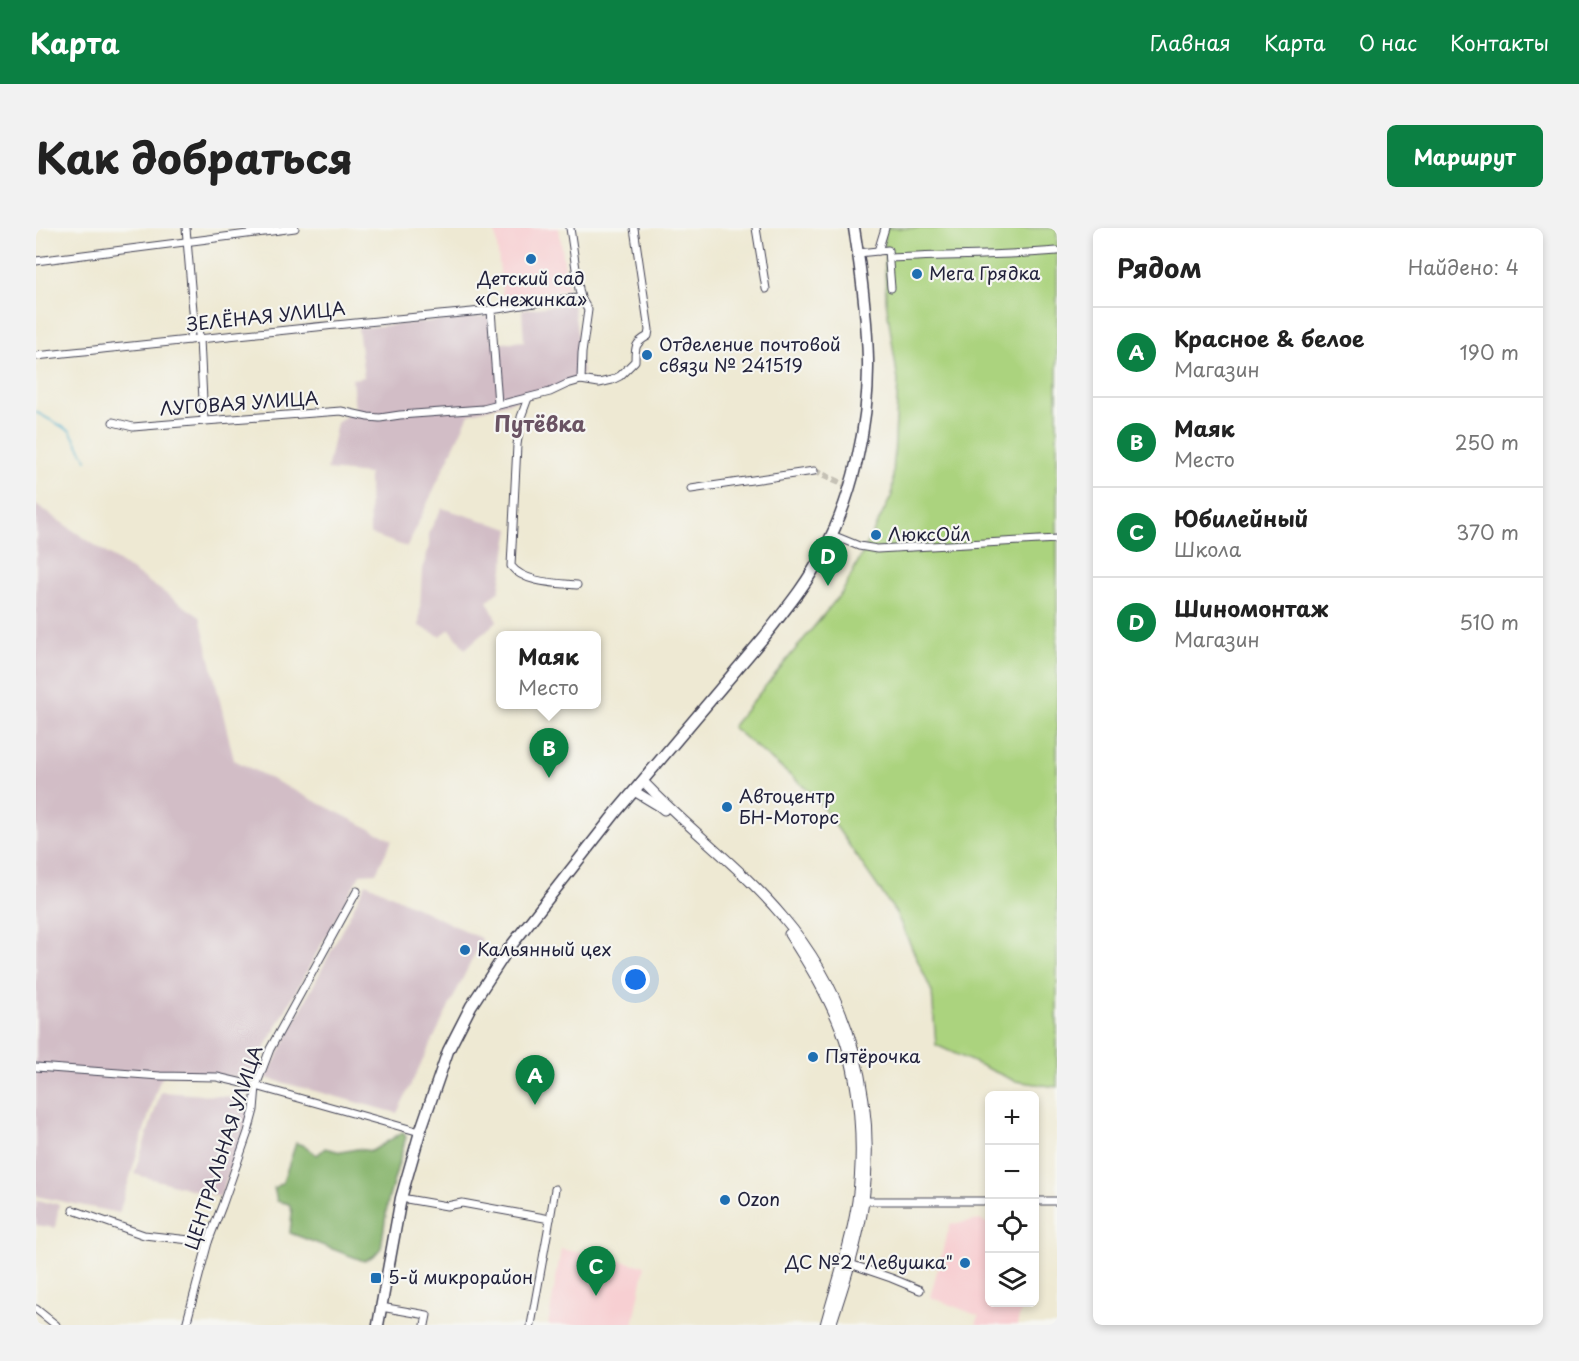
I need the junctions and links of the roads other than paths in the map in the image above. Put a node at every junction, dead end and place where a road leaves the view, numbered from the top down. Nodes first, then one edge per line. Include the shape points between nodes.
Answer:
1 (186, 228) edge
2 (295, 228) edge
3 (570, 228) edge
4 (634, 228) edge
5 (756, 228) edge
6 (854, 228) edge
7 (885, 228) edge
8 (271, 229) edge
9 (188, 241) junction
10 (878, 250) junction
11 (1057, 251) edge
12 (858, 253) junction
13 (889, 258) junction
14 (36, 261) edge
15 (891, 288) dead end
16 (766, 290) dead end
17 (581, 298) junction
18 (491, 310) junction
19 (194, 322) junction
20 (200, 339) junction
21 (189, 340) junction
22 (36, 356) edge
23 (581, 380) junction
24 (528, 398) junction
25 (509, 402) junction
26 (498, 404) junction
27 (521, 417) junction
28 (204, 421) junction
29 (113, 422) dead end
30 (814, 471) tunnel mouth
31 (691, 489) dead end
32 (832, 535) junction
33 (1057, 539) edge
34 (578, 585) dead end
35 (643, 781) junction
36 (634, 791) junction
37 (357, 891) dead end
38 (36, 1067) edge
39 (256, 1086) junction
40 (420, 1132) junction
41 (555, 1189) dead end
42 (401, 1198) junction
43 (864, 1201) junction
44 (985, 1201) edge
45 (1039, 1201) edge
46 (1057, 1202) edge
47 (73, 1210) dead end
48 (550, 1219) junction
49 (208, 1242) junction
50 (850, 1264) junction
51 (920, 1290) dead end
52 (381, 1307) junction
53 (36, 1309) edge
54 (56, 1325) edge
55 (186, 1325) edge
56 (378, 1325) edge
57 (425, 1325) edge
58 (531, 1325) edge
59 (825, 1325) edge
60 (831, 1325) edge

1 - 9 street
2 - 8 street
3 - 17 street
4 - 23 street via 648,336 637,344 635,361 620,376 599,383
5 - 16 street
6 - 12 main road
7 - 10 street
8 - 9 street
9 - 14 street
9 - 19 street
10 - 12 street
10 - 13 street via 888,250
11 - 13 street
12 - 32 main road via 868,361 865,412 854,474
13 - 15 street
17 - 18 street, ЗЕЛЁНАЯ УЛИЦА
17 - 23 street via 588,310
18 - 20 street, ЗЕЛЁНАЯ УЛИЦА
18 - 26 street
19 - 20 street
19 - 21 street
20 - 21 street, ЗЕЛЁНАЯ УЛИЦА
20 - 28 street
21 - 22 street, ЗЕЛЁНАЯ УЛИЦА
23 - 24 street, ЛУГОВАЯ УЛИЦА
24 - 25 street, ЛУГОВАЯ УЛИЦА
24 - 27 street
25 - 26 street, ЛУГОВАЯ УЛИЦА
25 - 27 street via 515,404
26 - 28 street, ЛУГОВАЯ УЛИЦА via 483,409 368,417 341,411
27 - 34 street via 511,566 523,577
28 - 29 street, ЛУГОВАЯ УЛИЦА via 133,427
30 - 31 street
32 - 33 street via 877,549
32 - 35 main road via 822,556 770,629
35 - 36 main road
35 - 43 main road via 770,902 807,949 828,985 848,1030 861,1080 867,1148
36 - 40 main road via 507,951 476,997 448,1051
36 - 59 main road via 659,806 767,906 813,972 842,1031 858,1113 859,1175 857,1202
37 - 39 street, ЦЕНТРАЛЬНАЯ УЛИЦА via 270,1049
38 - 39 street via 216,1077
39 - 40 street
39 - 49 street, ЦЕНТРАЛЬНАЯ УЛИЦА via 248,1132
40 - 42 main road
41 - 48 street
42 - 48 street via 447,1206 462,1203
42 - 52 main road
43 - 44 street
43 - 50 main road
45 - 46 street
47 - 49 street via 144,1235
48 - 58 street
49 - 55 street, ЦЕНТРАЛЬНАЯ УЛИЦА
50 - 51 street
50 - 60 main road
52 - 56 main road
52 - 57 street via 427,1315
53 - 54 street

